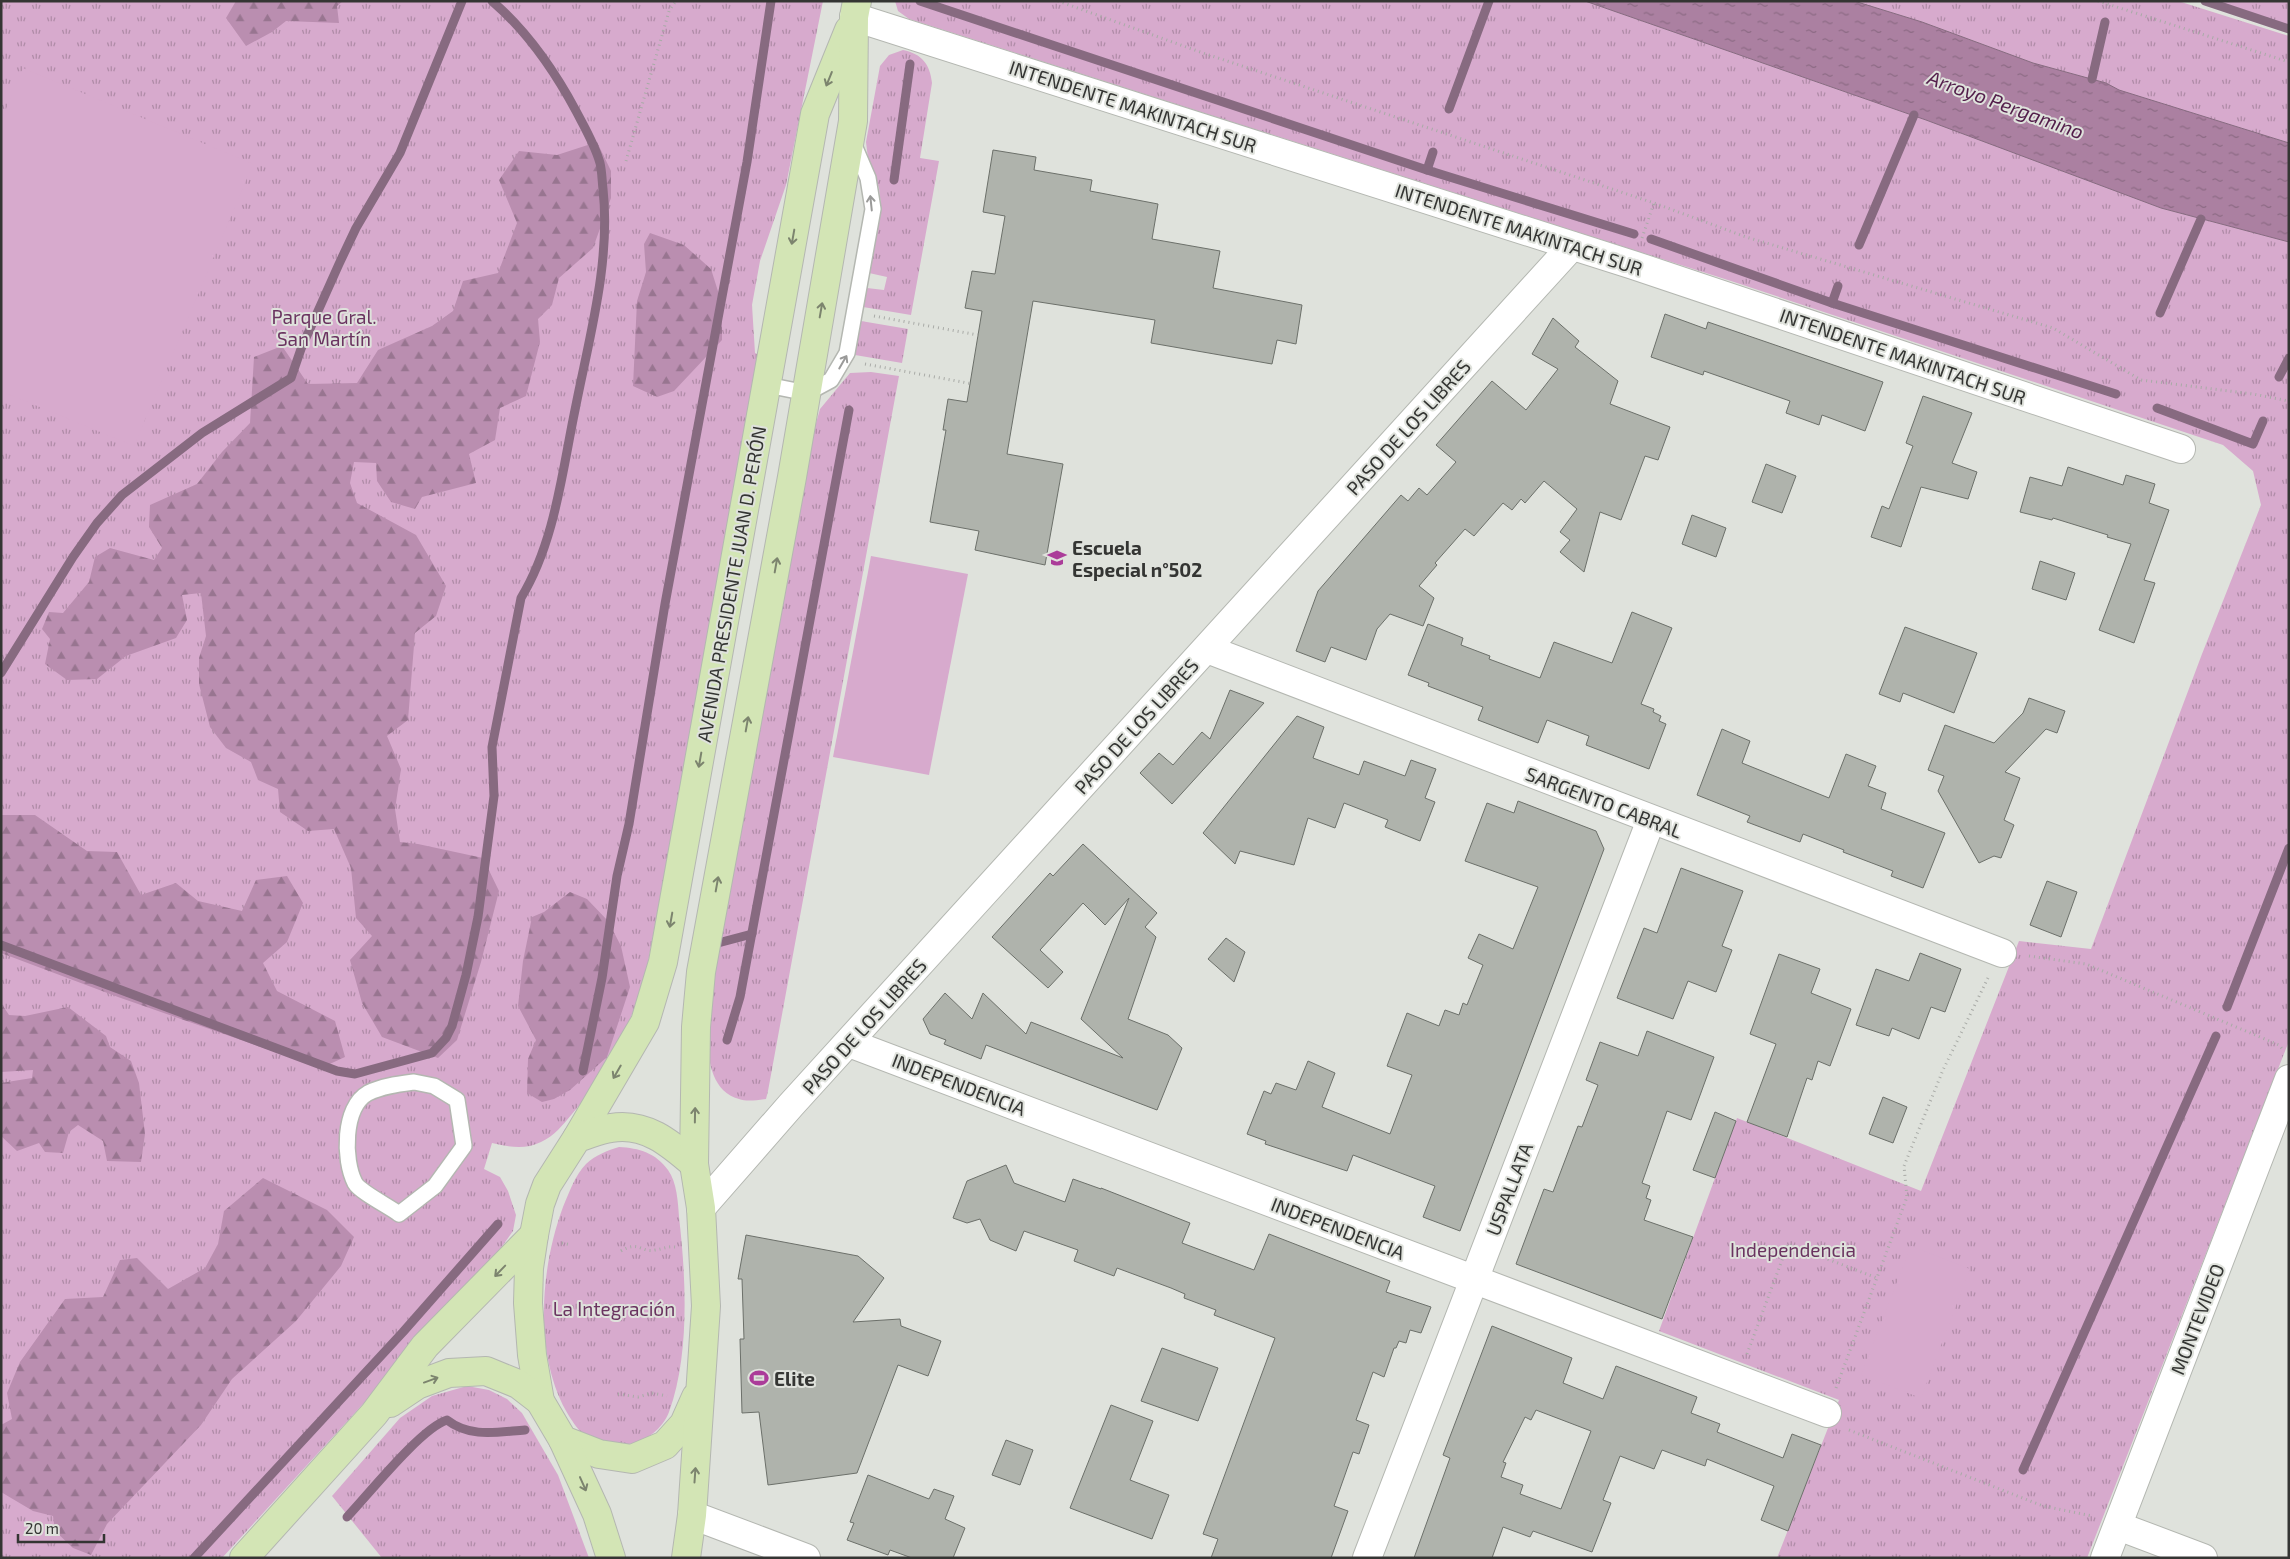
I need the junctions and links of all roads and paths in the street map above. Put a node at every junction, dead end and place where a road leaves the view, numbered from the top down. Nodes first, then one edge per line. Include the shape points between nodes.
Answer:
1 (676, 1) edge
2 (1058, 1) edge
3 (2098, 1) edge
4 (856, 9) edge
5 (2289, 62) edge
6 (850, 137) junction
7 (626, 161) dead end
8 (1654, 203) junction
9 (1642, 236) dead end
10 (1572, 246) junction
11 (854, 312) junction
12 (978, 335) dead end
13 (844, 361) junction
14 (973, 384) dead end
15 (767, 385) junction
16 (807, 393) junction
17 (2289, 401) edge
18 (2180, 449) dead end
19 (1207, 649) junction
20 (1651, 820) junction
21 (2002, 953) junction
22 (849, 1043) junction
23 (2289, 1057) edge
24 (2289, 1079) edge
25 (457, 1100) joint
26 (577, 1138) junction
27 (694, 1164) junction
28 (701, 1208) junction
29 (534, 1235) junction
30 (702, 1243) junction
31 (621, 1251) dead end
32 (1877, 1278) junction
33 (1474, 1280) junction
34 (1747, 1354) dead end
35 (702, 1377) junction
36 (618, 1394) dead end
37 (540, 1401) junction
38 (694, 1403) junction
39 (1827, 1413) junction
40 (374, 1414) junction
41 (563, 1440) junction
42 (692, 1515) junction
43 (2118, 1526) junction
44 (244, 1558) edge
45 (611, 1558) edge
46 (686, 1558) edge
47 (806, 1558) edge
48 (1367, 1558) edge
49 (2105, 1558) edge
50 (2202, 1558) edge

1 - 7 path via 670,11
2 - 8 path via 1203,54
3 - 5 path
4 - 6 main road
4 - 10 street, INTENDENTE MAKINTACH SUR
4 -> 15 main road, AVENIDA PRESIDENTE JUAN D. PERÓN via 815,114
11 -> 6 lane via 873,209 868,178
16 -> 6 main road
8 - 9 path
8 - 17 path via 1746,236 2053,328 2141,380
10 - 18 street, INTENDENTE MAKINTACH SUR
10 - 19 street, PASO DE LOS LIBRES
11 - 12 path
11 - 13 lane
13 - 14 path
16 -> 13 lane via 830,380
15 - 16 lane
15 -> 26 main road, AVENIDA PRESIDENTE JUAN D. PERÓN via 664,962 645,1022
27 -> 16 main road via 696,1027 701,972
19 - 20 street, SARGENTO CABRAL
19 - 22 street, PASO DE LOS LIBRES
20 - 21 street, SARGENTO CABRAL
20 - 33 street, USPALLATA
21 - 23 path via 2086,964 2279,1045
21 - 32 path via 1943,1070 1904,1166 1907,1197
22 - 28 street, PASO DE LOS LIBRES
22 - 33 street, INDEPENDENCIA
24 - 43 street, MONTEVIDEO
25 - 25 lane via 434,1086 414,1082 394,1084 367,1094 353,1111 347,1136 347,1161 356,1184 400,1214 435,1186 464,1146
26 - 27 main road via 612,1127 642,1129 668,1141
26 - 29 main road, AVENIDA PRESIDENTE JUAN D. PERÓN via 547,1185
27 - 28 main road
28 - 30 main road
29 - 37 main road, AVENIDA PRESIDENTE JUAN D. PERÓN via 528,1303
29 -> 40 main road via 425,1346
30 - 31 path via 668,1246 654,1251 636,1246
30 - 35 main road via 706,1306
32 - 34 path via 1788,1244
32 - 39 path
33 - 39 street, INDEPENDENCIA
33 - 48 street, USPALLATA
35 - 38 main road
42 -> 35 main road
36 - 38 path via 638,1397 652,1393
40 -> 37 main road via 417,1385 449,1373 486,1371 518,1384
37 - 41 main road, AVENIDA PRESIDENTE JUAN D. PERÓN
38 - 41 main road via 684,1424 665,1445 632,1459 599,1454
39 - 43 path via 1834,1424 1973,1480 2043,1506 2081,1513
40 - 44 main road
41 -> 45 main road, AVENIDA PRESIDENTE JUAN D. PERÓN via 597,1514
42 - 46 main road
42 - 47 street
43 - 49 street, MONTEVIDEO
43 - 50 street

